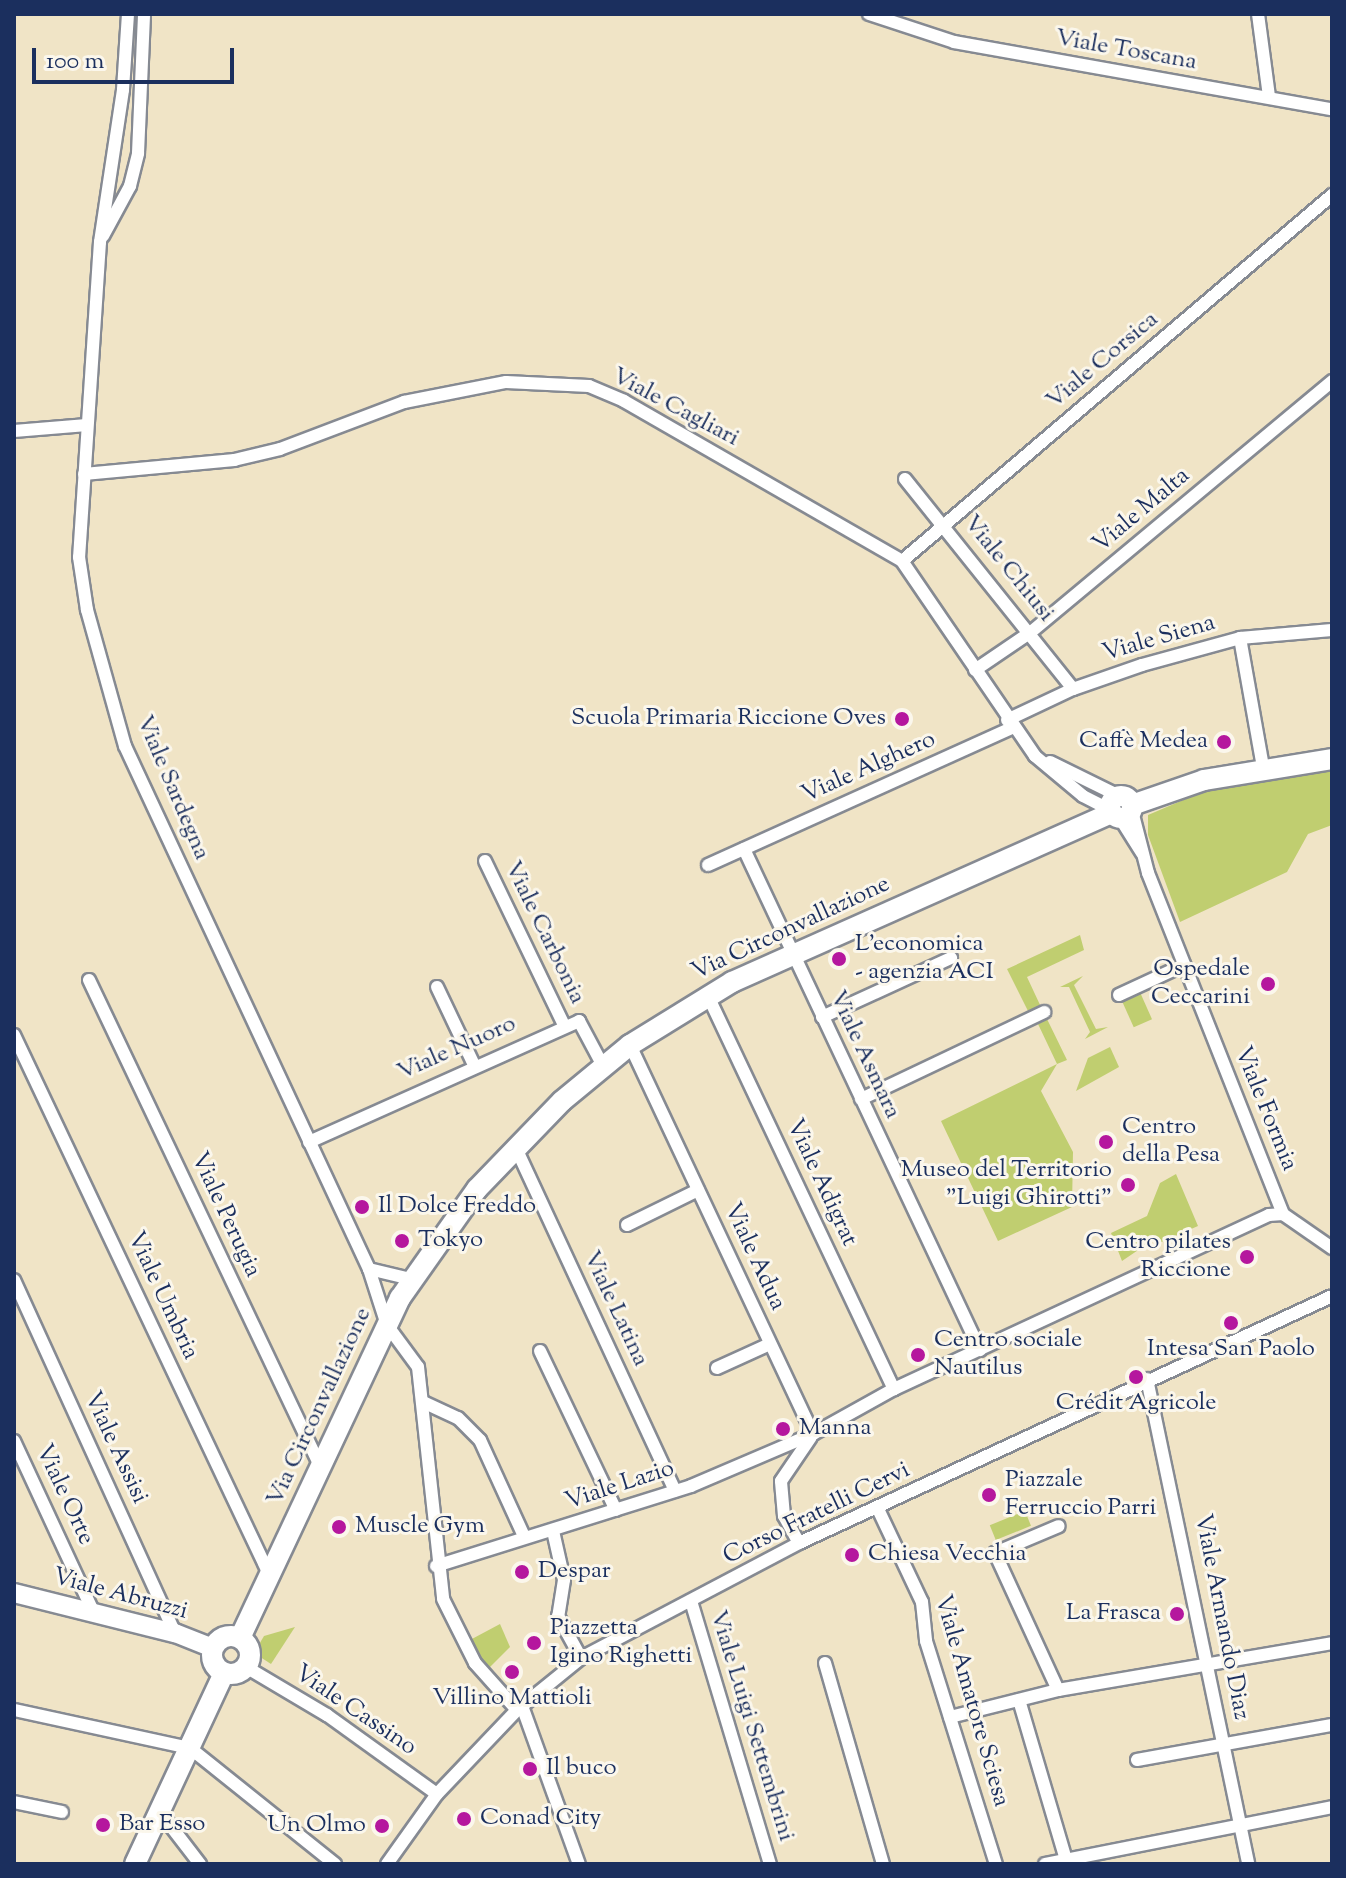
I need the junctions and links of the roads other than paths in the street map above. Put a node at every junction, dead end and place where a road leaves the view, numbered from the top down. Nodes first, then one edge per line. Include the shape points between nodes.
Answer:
1 (128, 14) edge
2 (144, 14) edge
3 (869, 14) edge
4 (1258, 14) edge
5 (1269, 96) junction
6 (1332, 109) edge
7 (1332, 195) edge
8 (100, 242) junction
9 (1332, 381) edge
10 (87, 425) junction
11 (14, 431) edge
12 (84, 474) junction
13 (905, 479) dead end
14 (944, 525) junction
15 (902, 561) junction
16 (1332, 630) edge
17 (1031, 632) junction
18 (1240, 638) junction
19 (975, 670) junction
20 (1073, 689) junction
21 (1010, 724) junction
22 (1332, 759) edge
23 (1263, 767) junction
24 (1121, 809) junction
25 (744, 849) junction
26 (485, 861) dead end
27 (708, 865) dead end
28 (792, 954) junction
29 (951, 958) dead end
30 (1184, 965) junction
31 (89, 980) dead end
32 (437, 987) dead end
33 (1119, 995) dead end
34 (708, 996) junction
35 (1044, 1012) dead end
36 (822, 1017) junction
37 (564, 1025) junction
38 (14, 1035) edge
39 (630, 1045) junction
40 (474, 1065) junction
41 (603, 1066) junction
42 (861, 1099) junction
43 (309, 1142) junction
44 (515, 1146) junction
45 (698, 1190) junction
46 (1283, 1214) junction
47 (627, 1225) dead end
48 (1332, 1248) edge
49 (369, 1269) junction
50 (411, 1279) junction
51 (14, 1280) edge
52 (1332, 1296) edge
53 (387, 1325) junction
54 (770, 1344) junction
55 (980, 1350) junction
56 (540, 1351) dead end
57 (717, 1368) dead end
58 (1147, 1379) junction
59 (894, 1389) junction
60 (423, 1402) junction
61 (813, 1434) junction
62 (14, 1441) edge
63 (321, 1468) junction
64 (675, 1491) junction
65 (878, 1509) junction
66 (616, 1510) junction
67 (1059, 1526) dead end
68 (553, 1531) junction
69 (524, 1536) junction
70 (799, 1543) junction
71 (436, 1566) junction
72 (270, 1576) junction
73 (15, 1596) edge
74 (691, 1601) junction
75 (93, 1611) junction
76 (175, 1633) junction
77 (240, 1638) junction
78 (1332, 1643) edge
79 (213, 1648) junction
80 (581, 1658) junction
81 (825, 1663) dead end
82 (1208, 1665) junction
83 (246, 1667) junction
84 (224, 1673) junction
85 (1058, 1690) junction
86 (1019, 1700) junction
87 (519, 1708) junction
88 (14, 1710) edge
89 (950, 1717) junction
90 (1332, 1725) edge
91 (1224, 1746) junction
92 (190, 1748) junction
93 (1137, 1760) dead end
94 (437, 1794) junction
95 (14, 1802) edge
96 (1332, 1807) edge
97 (62, 1812) dead end
98 (160, 1812) junction
99 (1240, 1827) junction
100 (1066, 1860) junction
101 (135, 1864) edge
102 (200, 1864) edge
103 (335, 1864) edge
104 (387, 1864) edge
105 (579, 1864) edge
106 (770, 1864) edge
107 (883, 1864) edge
108 (996, 1864) edge
109 (1045, 1864) edge
110 (1248, 1864) edge

1 - 8 street, Viale Sardegna via 123,90
2 - 8 street, Viale Sardegna via 138,153 130,186
3 - 5 street, Viale Toscana via 954,42
4 - 5 street
5 - 6 street, Viale Toscana
7 - 14 street, Viale Corsica
8 - 10 street, Viale Sardegna
9 - 17 street, Viale Malta
10 - 11 street
10 - 12 street, Viale Sardegna
12 - 15 street, Viale Cagliari via 234,460 280,449 429,395 541,381 589,386
12 - 43 street, Viale Sardegna via 81,583 125,746
13 - 14 street, Viale Chiusi
14 - 15 street, Viale Corsica
14 - 17 street, Viale Chiusi
15 - 19 street, Viale Cagliari
16 - 18 street, Viale Siena
17 - 19 street, Viale Malta
17 - 20 street, Viale Chiusi
18 - 20 street, Viale Siena
18 - 23 street
19 - 21 street, Viale Cagliari
20 - 21 street, Viale Siena
21 - 24 street, Viale Cagliari via 1035,756
21 - 25 street, Viale Alghero
22 - 23 main road, Via Circonvallazione
23 - 24 main road, Via Circonvallazione
24 - 28 main road, Via Circonvallazione
24 - 30 street, Viale Formia
25 - 27 street, Viale Alghero
25 - 28 street
26 - 37 street, Viale Carbonia
28 - 34 main road, Via Circonvallazione
28 - 36 street, Viale Asmara
29 - 36 street
30 - 33 street
30 - 46 street, Viale Formia
31 - 63 street, Viale Perugia
32 - 40 street
34 - 39 main road, Via Circonvallazione
34 - 59 street, Viale Adigrat
35 - 42 street
36 - 42 street, Viale Asmara
37 - 40 street, Viale Nuoro
37 - 41 street via 579,1021
38 - 72 street, Viale Umbria
39 - 41 main road, Via Circonvallazione
39 - 45 street, Viale Adua
40 - 43 street, Viale Nuoro
41 - 44 main road, Via Circonvallazione
42 - 55 street, Viale Asmara
43 - 49 street, Viale Sardegna
44 - 50 main road, Via Circonvallazione
44 - 64 street, Viale Latina
45 - 47 street, Viale Adua
45 - 54 street, Viale Adua
46 - 48 street
46 - 55 street, Viale Lazio via 1269,1215
49 - 50 street
49 - 53 street, Viale Sardegna
50 - 53 main road, Via Circonvallazione
51 - 76 street, Viale Assisi
52 - 58 street, Corso Fratelli Cervi
53 - 60 street, Viale Sardegna via 418,1367
53 - 63 main road, Via Circonvallazione
54 - 57 street, Viale Adua
54 - 61 street, Viale Adua
55 - 59 street, Viale Lazio
56 - 66 street
58 - 65 street, Corso Fratelli Cervi
58 - 82 street, Viale Armando Diaz
59 - 61 street, Viale Lazio
60 - 69 street via 458,1418 480,1440
60 - 71 street, Viale Sardegna
61 - 64 street, Viale Lazio
61 - 70 street, Viale Lazio via 781,1481 784,1516
62 - 75 street, Viale Orte
63 - 72 main road, Via Circonvallazione
64 - 66 street, Viale Lazio
65 - 70 street, Corso Fratelli Cervi
65 - 89 street, Viale Amatore Sciesa via 922,1602 926,1641
66 - 68 street, Viale Lazio
67 - 85 street via 995,1553
68 - 69 street, Viale Lazio
68 - 80 street via 564,1580 558,1616
69 - 71 street, Viale Lazio
70 - 74 street, Corso Fratelli Cervi
71 - 87 street, Viale Sardegna via 443,1599 475,1663
72 - 77 main road, Via Circonvallazione
73 - 75 street, Viale Abruzzi
74 - 80 street, Corso Fratelli Cervi
74 - 106 street, Viale Luigi Settembrini
75 - 76 street, Viale Abruzzi
76 - 79 street, Viale Abruzzi
77 - 79 main road via 221,1638
77 - 83 main road via 249,1648
78 - 82 street
79 - 84 main road via 214,1666
80 - 87 street, Corso Fratelli Cervi
81 - 107 street
82 - 85 street
82 - 91 street, Viale Armando Diaz
83 - 84 main road
83 - 94 street, Viale Cassino via 327,1715
84 - 92 main road
85 - 86 street
86 - 89 street
86 - 100 street
87 - 94 street, Corso Fratelli Cervi
87 - 105 street
88 - 92 street
89 - 108 street, Viale Amatore Sciesa
90 - 91 street
91 - 93 street
91 - 99 street, Viale Armando Diaz
92 - 98 main road
92 - 103 street
94 - 104 street, Corso Fratelli Cervi
95 - 97 street
96 - 99 street
98 - 101 main road
98 - 102 street
99 - 100 street
99 - 110 street, Viale Armando Diaz
100 - 109 street

